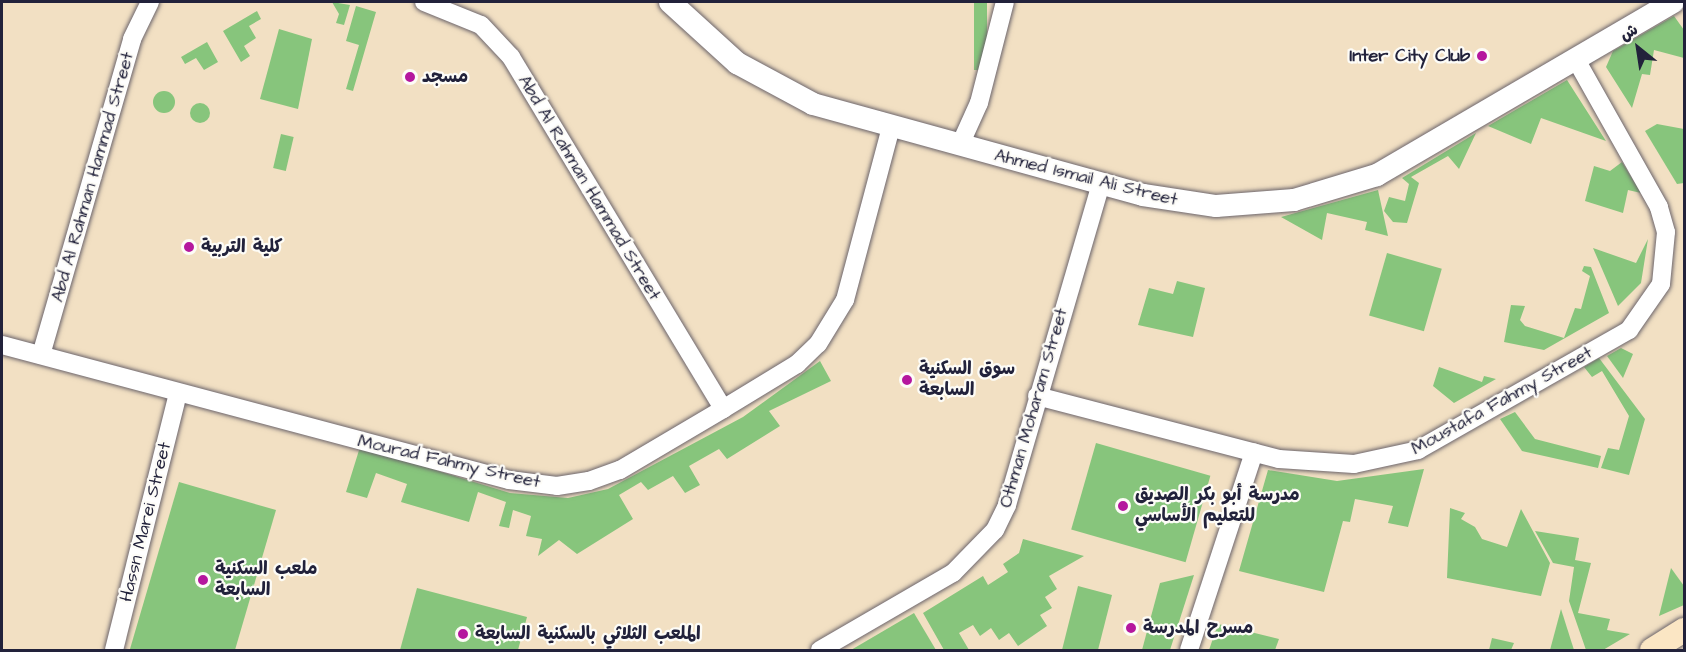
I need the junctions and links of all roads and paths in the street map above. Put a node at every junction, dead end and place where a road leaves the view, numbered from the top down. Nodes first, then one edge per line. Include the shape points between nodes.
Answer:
1 (150, 2) edge
2 (424, 2) edge
3 (670, 2) edge
4 (1005, 2) edge
5 (1673, 2) edge
6 (1575, 58) junction
7 (891, 127) junction
8 (960, 145) junction
9 (1101, 184) junction
10 (2, 345) edge
11 (41, 355) junction
12 (178, 393) junction
13 (1037, 396) junction
14 (723, 409) junction
15 (1254, 452) junction
16 (114, 651) edge
17 (820, 651) edge
18 (1190, 651) edge

1 - 11 street, Abd Al Rahman Hammad Street via 132,39
2 - 14 street, Abd Al Rahman Hammad Street via 481,25 511,57
3 - 7 street, Ahmed Ismail Ali Street via 717,48 762,79 813,104
4 - 8 street via 979,103
5 - 6 street, Ahmed Ismail Ali Street
6 - 9 street, Ahmed Ismail Ali Street via 1377,175 1322,194 1216,206
6 - 15 street, Moustafa Fahmy Street via 1663,220 1665,271 1641,318 1418,450 1335,465
7 - 8 street, Ahmed Ismail Ali Street
7 - 14 street, Mourad Fahmy Street via 834,323 797,364
8 - 9 street, Ahmed Ismail Ali Street
9 - 13 street, Othman Moharam Street
10 - 11 street, Mourad Fahmy Street
11 - 12 street, Mourad Fahmy Street
12 - 14 street, Mourad Fahmy Street via 541,486 605,476
12 - 16 street, Hassn Marei Street
13 - 15 street, Moustafa Fahmy Street
13 - 17 street, Othman Moharam Street via 1007,505 978,552 953,573
15 - 18 street

